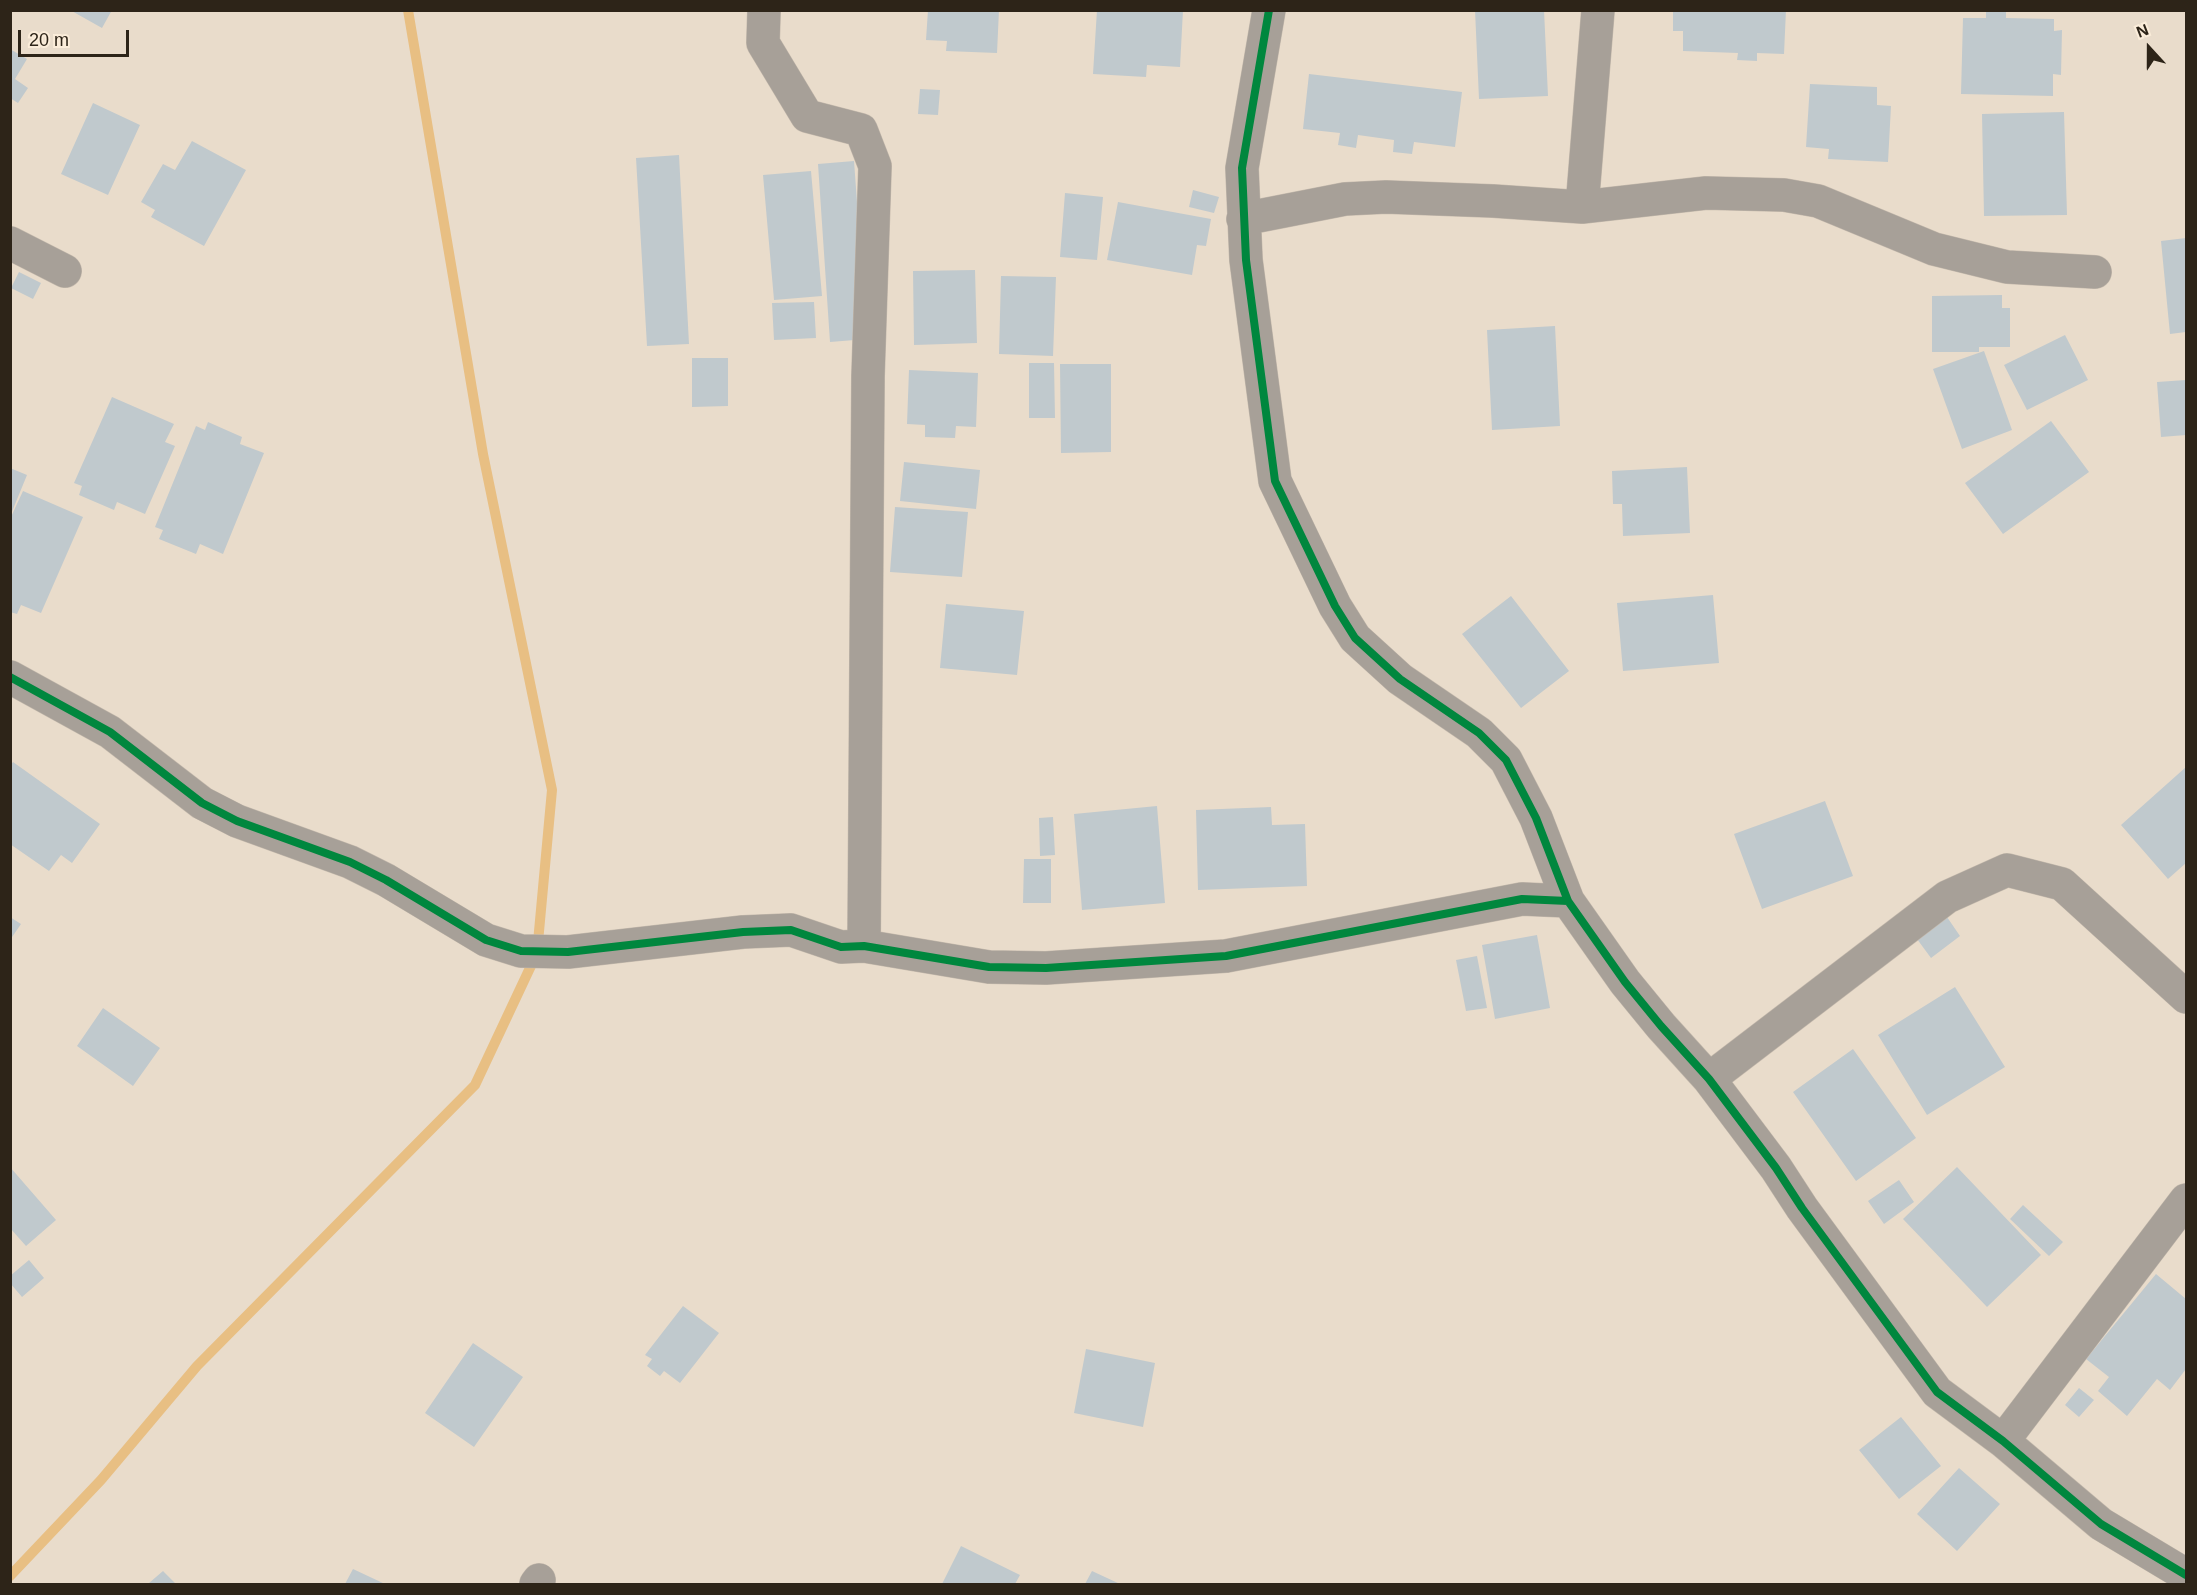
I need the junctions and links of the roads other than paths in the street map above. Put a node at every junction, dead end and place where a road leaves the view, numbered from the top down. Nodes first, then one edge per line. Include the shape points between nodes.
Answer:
1 (764, 10) edge
2 (1269, 10) edge
3 (1599, 10) edge
4 (1582, 207) junction
5 (1243, 219) junction
6 (10, 243) edge
7 (65, 271) dead end
8 (2095, 272) dead end
9 (10, 677) edge
10 (1568, 901) junction
11 (864, 946) junction
12 (2187, 997) edge
13 (1709, 1079) junction
14 (2187, 1200) edge
15 (2003, 1441) junction
16 (2187, 1575) edge

1 - 11 street via 762,43 807,116 861,130 875,166 868,376
2 - 5 street via 1242,168
3 - 4 street
4 - 5 street via 1386,197 1345,199
4 - 8 street via 1707,193 1784,195 1818,201 1945,251 2007,267
5 - 10 street via 1275,481 1335,606 1355,638 1400,679 1479,733 1506,760 1536,818
6 - 7 street
9 - 11 street via 110,732 202,803 237,821 350,862 486,940 512,949 568,952 791,930 841,947
10 - 11 street via 1522,899 1226,956 1046,968 989,967
10 - 13 street via 1625,982
12 - 13 street via 2062,884 2007,870 1947,897
13 - 15 street via 1937,1392
14 - 15 street
15 - 16 street via 2102,1524

